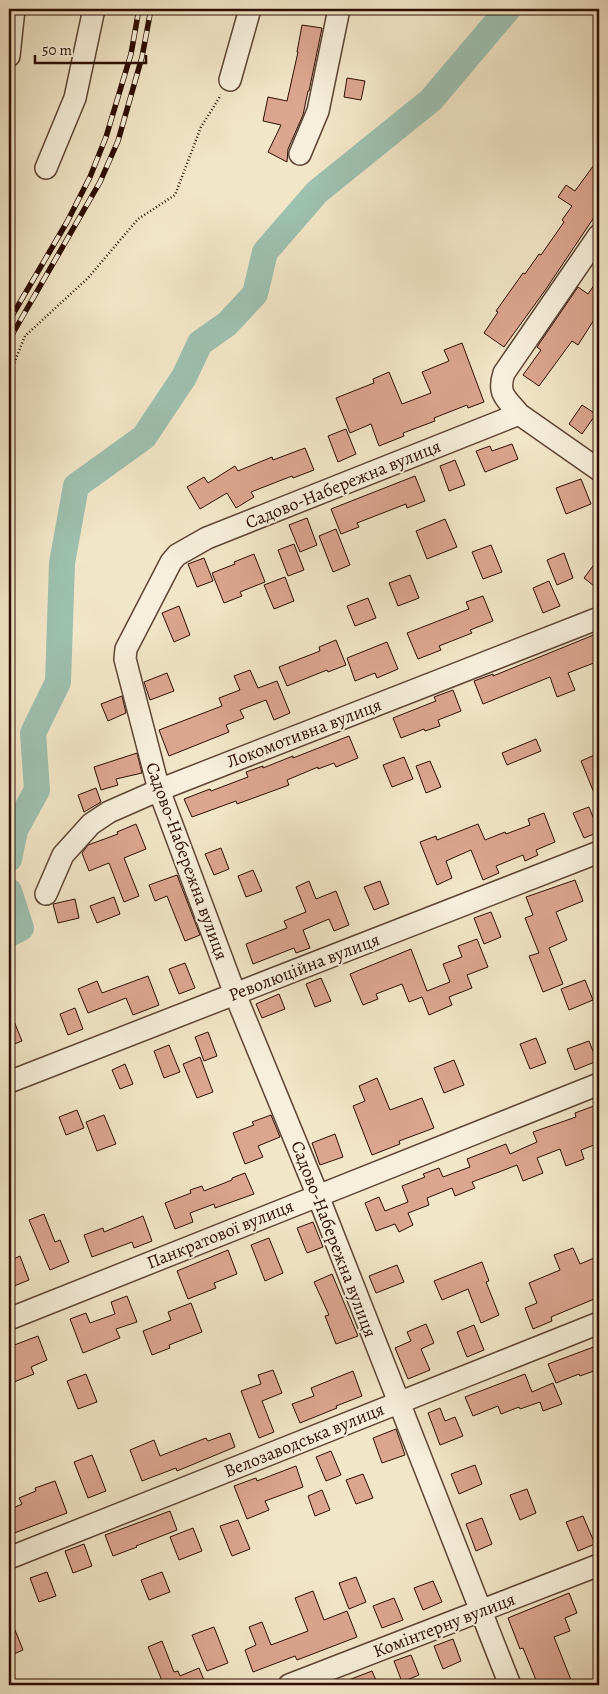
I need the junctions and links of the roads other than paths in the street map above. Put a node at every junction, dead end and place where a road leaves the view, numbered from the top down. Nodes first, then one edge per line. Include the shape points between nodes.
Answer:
1 (14, 9) edge
2 (94, 9) edge
3 (250, 9) edge
4 (339, 9) edge
5 (9, 56) edge
6 (230, 80) road end
7 (300, 154) dead end
8 (46, 168) dead end
9 (599, 234) edge
10 (514, 407) junction
11 (599, 470) edge
12 (599, 618) edge
13 (159, 790) junction
14 (599, 852) edge
15 (46, 894) dead end
16 (236, 994) junction
17 (9, 1082) edge
18 (599, 1084) edge
19 (318, 1196) junction
20 (9, 1319) edge
21 (599, 1323) edge
22 (398, 1403) junction
23 (9, 1558) edge
24 (599, 1565) edge
25 (481, 1611) junction
26 (289, 1685) edge
27 (510, 1685) edge

1 - 5 street
2 - 8 street via 75,98
3 - 6 street
4 - 7 street via 318,111
9 - 10 street via 504,373 500,384 502,394
10 - 11 street
10 - 13 street, Садово-Набережна вулиця via 499,422 207,538 177,555 126,649 125,659
12 - 13 street, Локомотивна вулиця
13 - 15 street, Локомотивна вулиця via 108,812 91,824 63,855
13 - 16 street, Садово-Набережна вулиця
14 - 16 street, Революційна вулиця
16 - 17 street, Революційна вулиця
16 - 19 street, Садово-Набережна вулиця
18 - 19 street, Панкратової вулиця
19 - 20 street, Панкратової вулиця
19 - 22 street, Садово-Набережна вулиця
21 - 22 street, Велозаводська вулиця
22 - 23 street, Велозаводська вулиця
22 - 25 street, Садово-Набережна вулиця
24 - 25 street, Комінтерну вулиця
25 - 26 street, Комінтерну вулиця
25 - 27 street, Садово-Набережна вулиця

